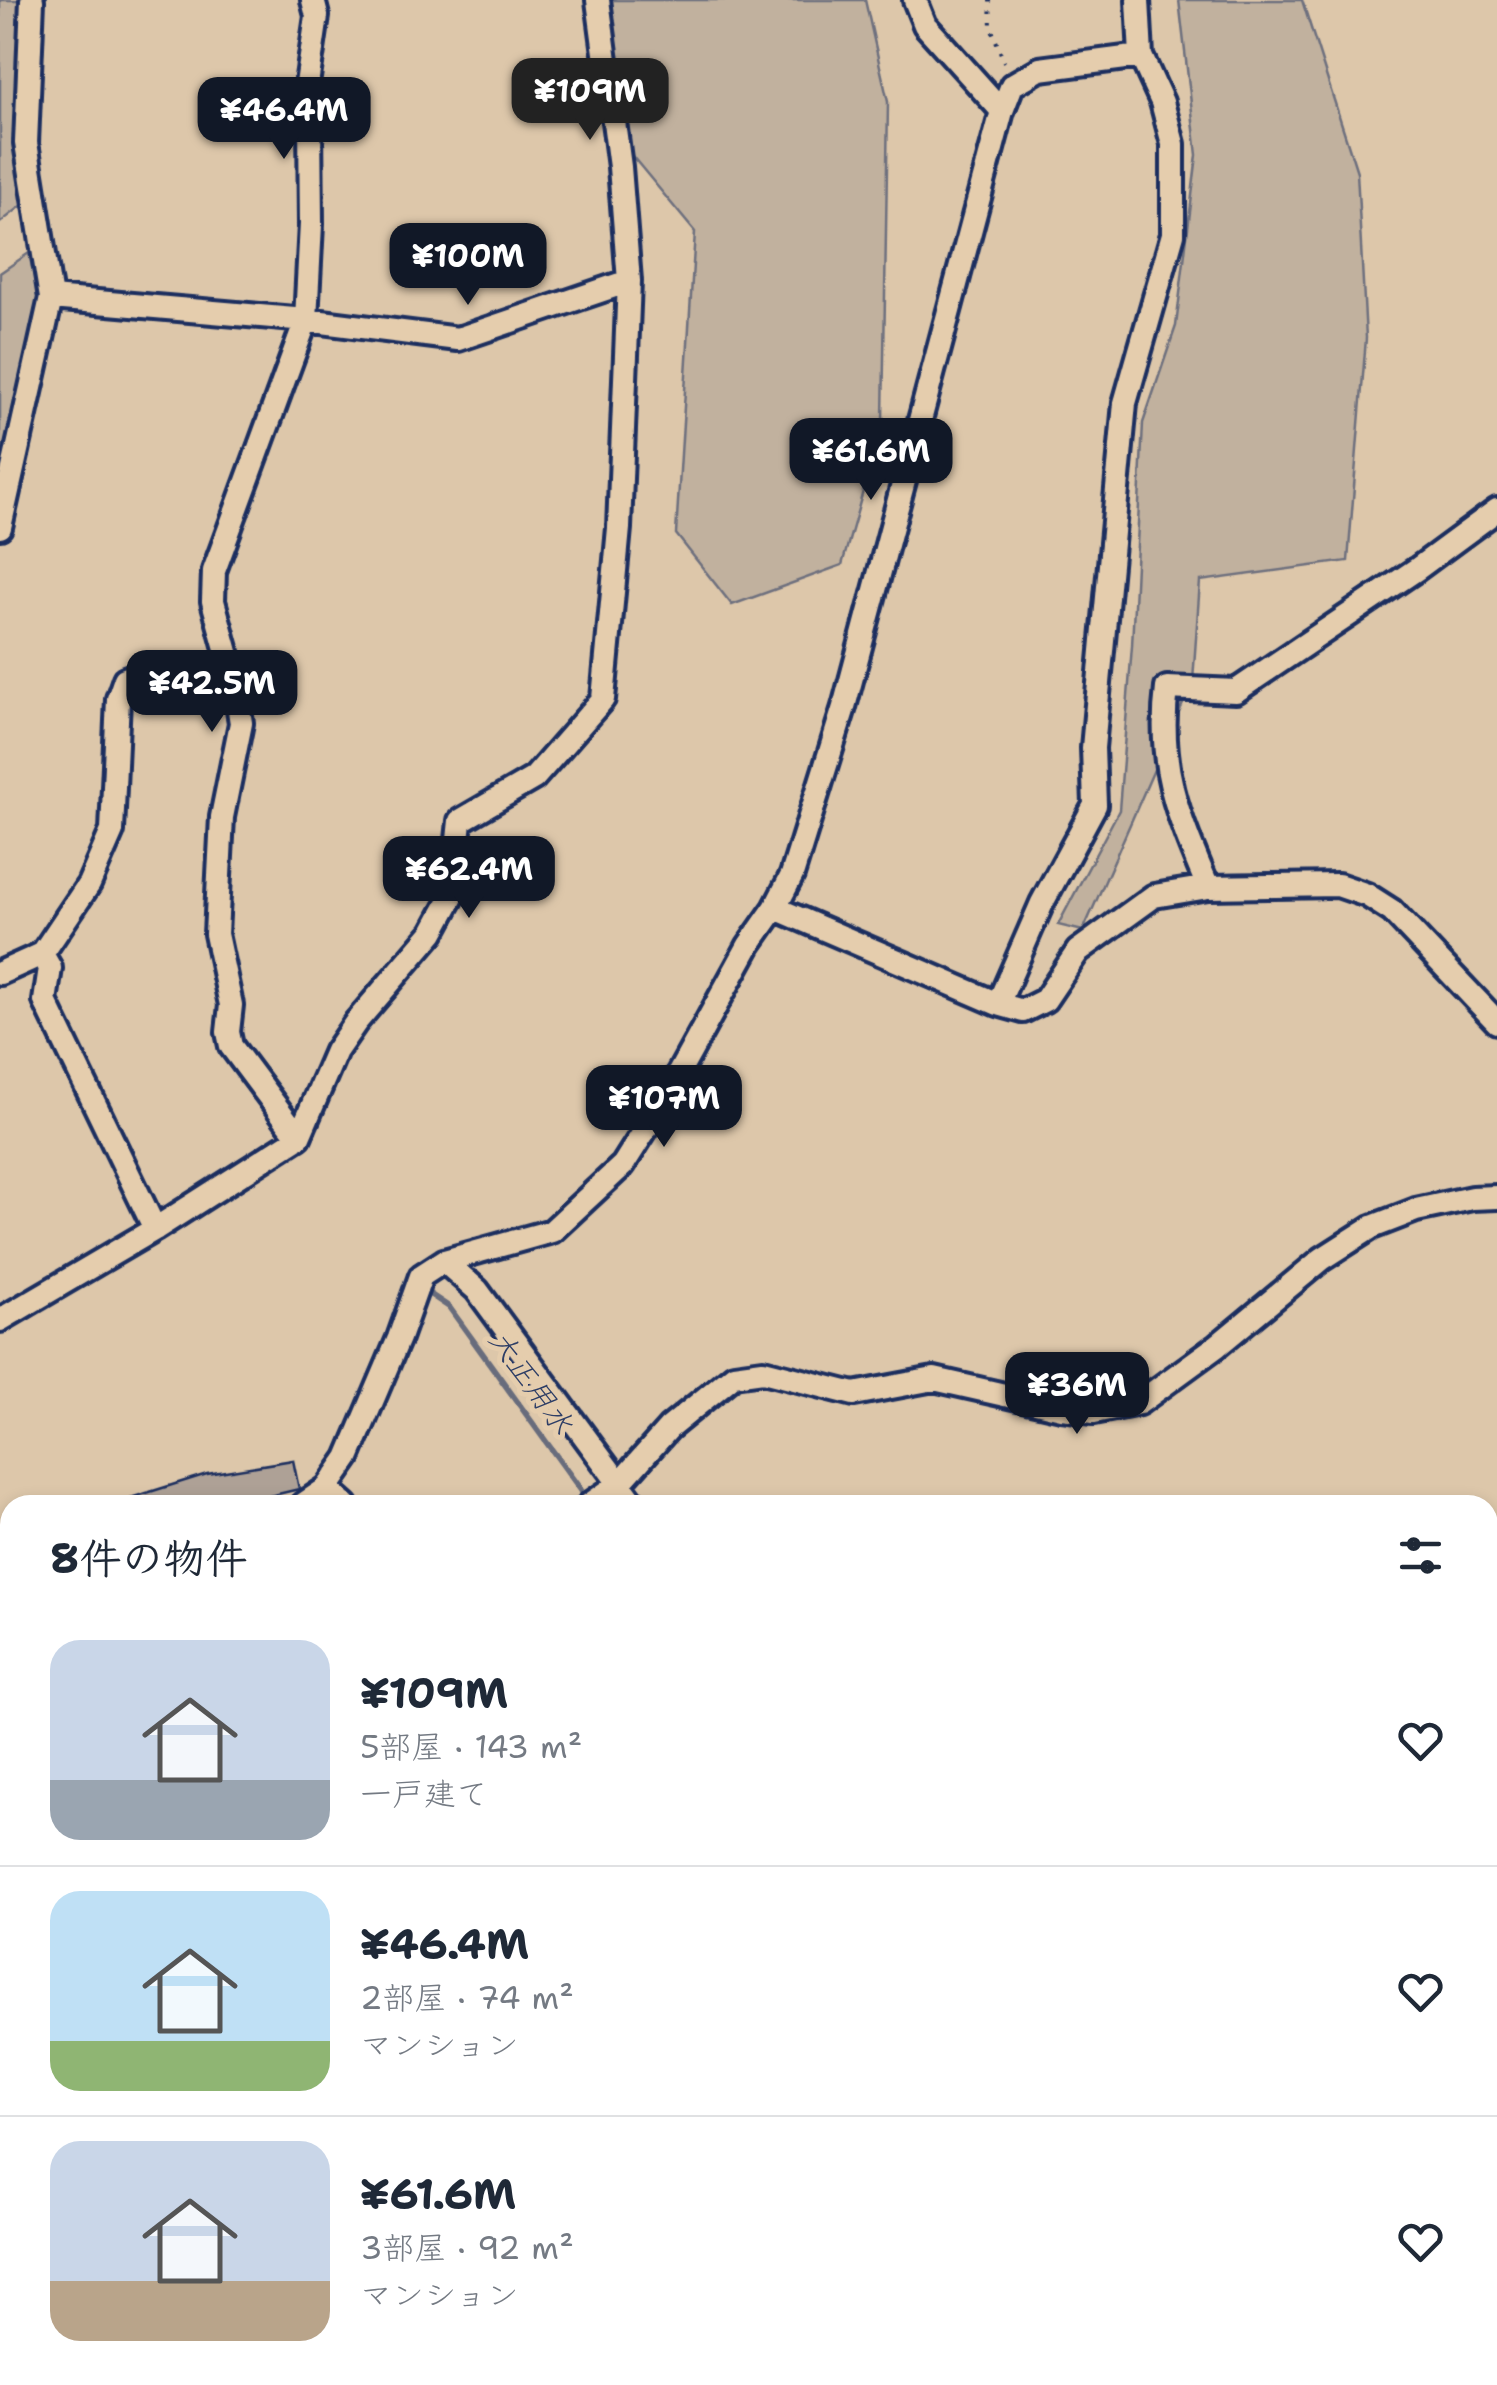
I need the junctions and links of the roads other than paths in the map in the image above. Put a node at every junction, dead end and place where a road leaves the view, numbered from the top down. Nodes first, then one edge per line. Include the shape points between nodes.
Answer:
1 (32, 0) edge
2 (313, 0) edge
3 (598, 0) edge
4 (915, 0) edge
5 (1138, 0) edge
6 (1140, 56) junction
7 (1002, 111) junction
8 (629, 281) junction
9 (51, 298) junction
10 (306, 320) junction
11 (1497, 510) edge
12 (0, 526) edge
13 (234, 678) junction
14 (1208, 886) junction
15 (775, 908) junction
16 (42, 954) junction
17 (0, 973) edge
18 (998, 1004) junction
19 (1497, 1022) edge
20 (299, 1138) junction
21 (1497, 1197) edge
22 (155, 1230) junction
23 (444, 1262) junction
24 (0, 1320) edge
25 (327, 1488) junction
26 (605, 1493) edge
27 (317, 1495) edge
28 (335, 1495) edge

1 - 9 street via 26,144
2 - 10 street via 317,16 306,90
3 - 8 street
4 - 7 street via 925,25
5 - 6 street
6 - 7 street via 1040,68 1012,85
6 - 18 street via 1173,144 1173,234 1125,403 1093,748 1095,805
7 - 15 street via 844,707 792,875
8 - 10 street via 458,339
8 - 20 street via 602,699 534,778 460,820 452,897 433,932 336,1051
9 - 10 street
9 - 12 street
10 - 13 street via 214,571 213,600
11 - 14 street via 1236,690 1167,688 1166,772
13 - 16 street via 141,673 125,679 118,700 112,831 88,884
13 - 20 street via 242,723 222,817 216,934 231,1005 228,1032 231,1046
14 - 18 street via 1154,896 1078,951 1045,1000 1022,1011
14 - 19 street via 1338,885 1367,895 1392,911
15 - 18 street
15 - 23 street via 623,1164 552,1231
16 - 17 street
16 - 22 street via 50,968 44,1001
20 - 22 street
21 - 26 street via 1416,1210 1372,1227 1139,1403 1094,1412 934,1379 854,1394 763,1371 734,1375 668,1428
22 - 24 street
23 - 25 street via 421,1276 348,1458
23 - 26 street via 478,1290
25 - 27 street
25 - 28 street

